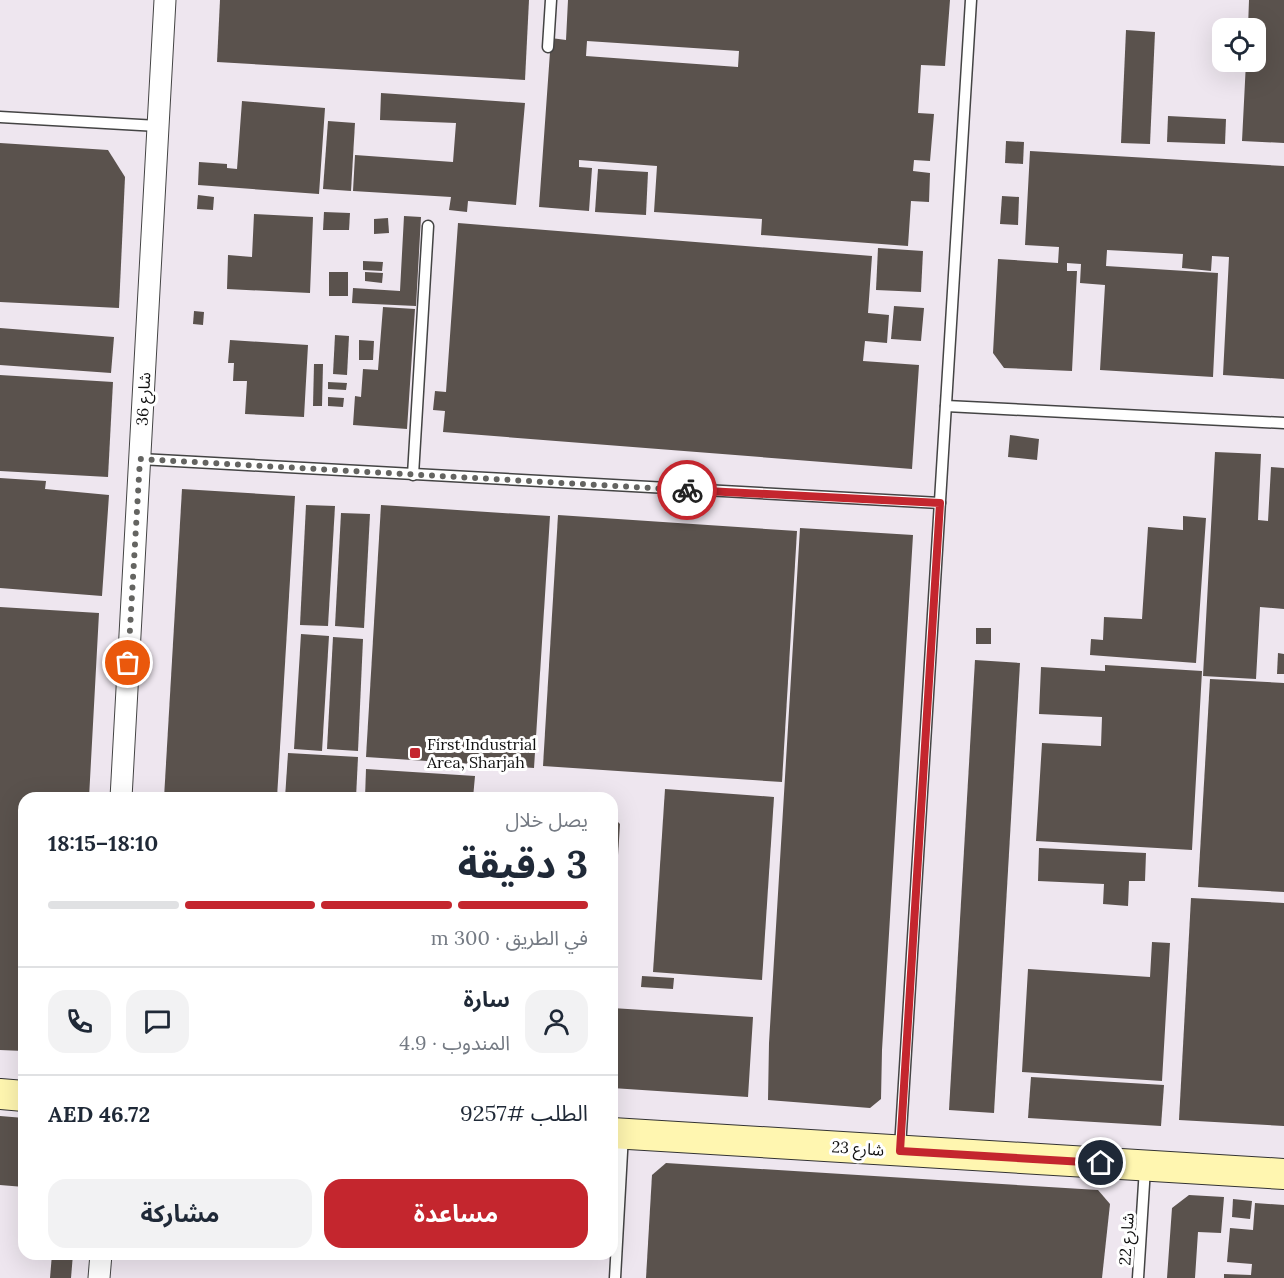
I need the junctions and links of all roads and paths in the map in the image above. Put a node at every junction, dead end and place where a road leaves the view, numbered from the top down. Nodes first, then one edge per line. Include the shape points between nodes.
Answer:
1 (165, 0) edge
2 (551, 0) edge
3 (971, 0) edge
4 (548, 47) dead end
5 (0, 117) edge
6 (158, 126) junction
7 (428, 226) dead end
8 (946, 406) junction
9 (1284, 423) edge
10 (140, 459) junction
11 (413, 474) junction
12 (940, 503) junction
13 (121, 792) edge
14 (0, 1094) edge
15 (18, 1096) edge
16 (618, 1133) edge
17 (900, 1151) junction
18 (1146, 1165) junction
19 (1284, 1174) edge
20 (100, 1260) edge
21 (615, 1260) edge
22 (99, 1278) edge
23 (615, 1278) edge
24 (1138, 1278) edge

1 - 6 street, شارع 36
2 - 4 lane
3 - 8 lane
5 - 6 lane
6 - 10 street, شارع 36
7 - 11 lane
8 - 9 lane
8 - 12 lane
10 - 11 lane
10 - 13 street, شارع 36
11 - 12 lane
12 - 17 lane
14 - 15 street
16 - 17 street, شارع 23
17 - 18 street, شارع 23
18 - 19 street, شارع 23
18 - 24 lane, شارع 22
20 - 22 street
21 - 23 lane

